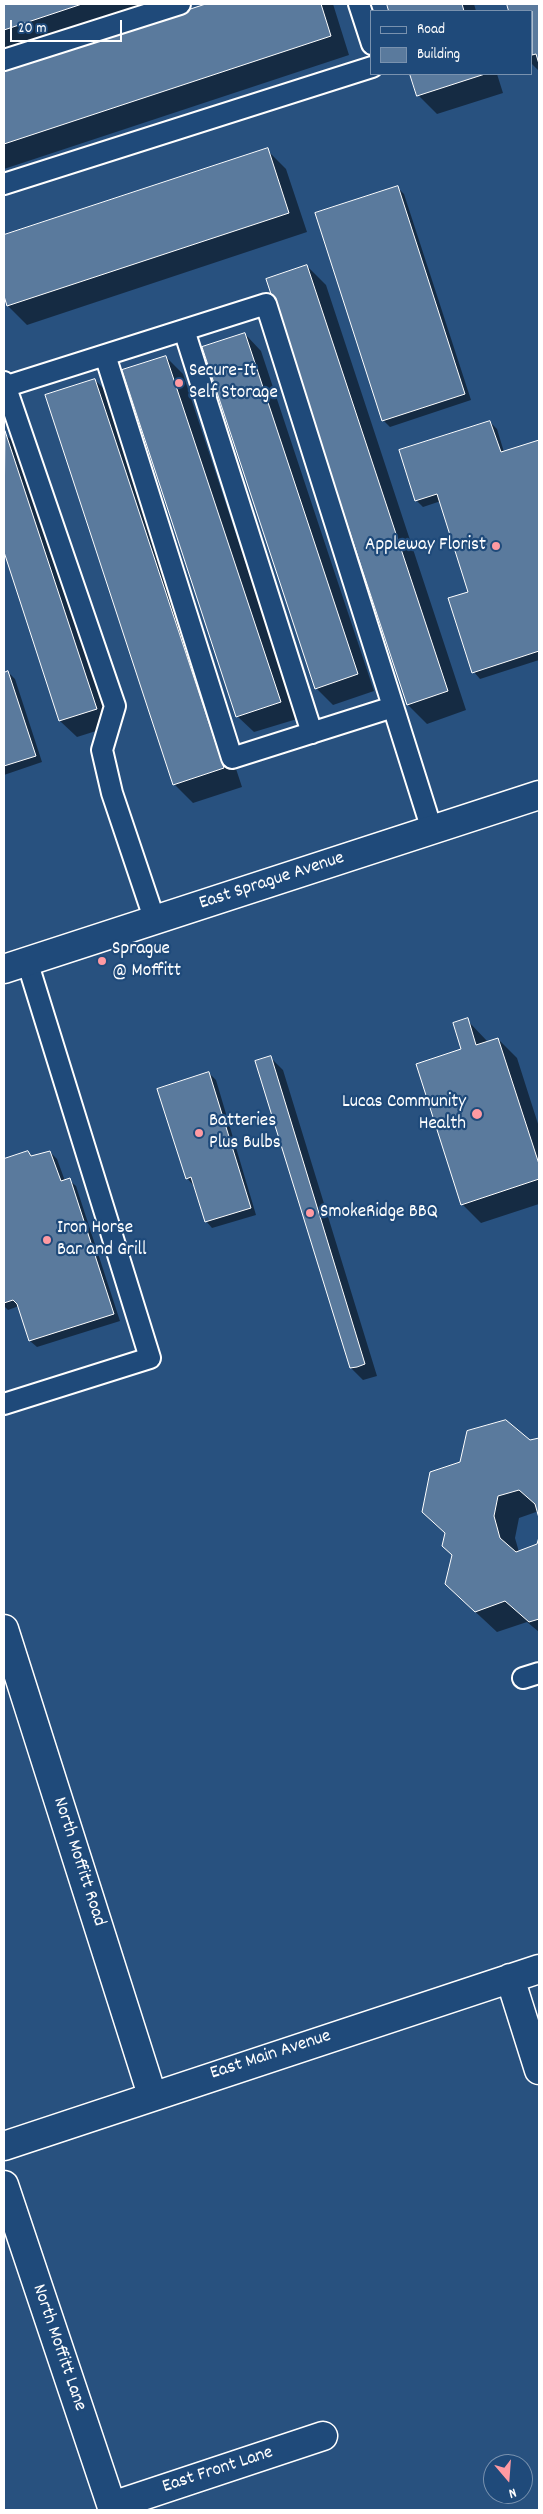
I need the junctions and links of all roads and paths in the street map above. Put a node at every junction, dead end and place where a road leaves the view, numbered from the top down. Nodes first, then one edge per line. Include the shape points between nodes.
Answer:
1 (180, 4) edge
2 (359, 4) edge
3 (370, 38) edge
4 (4, 60) edge
5 (370, 68) edge
6 (4, 184) edge
7 (184, 330) junction
8 (105, 355) junction
9 (4, 386) edge
10 (393, 707) junction
11 (312, 733) junction
12 (539, 795) edge
13 (432, 830) junction
14 (154, 921) junction
15 (16, 965) edge
16 (4, 1404) edge
17 (4, 1629) edge
18 (539, 1969) edge
19 (510, 1978) junction
20 (539, 2070) edge
21 (152, 2095) junction
22 (4, 2146) edge
23 (4, 2185) edge
24 (324, 2436) dead end
25 (112, 2508) edge

1 - 4 lane
2 - 3 lane
5 - 6 lane
7 - 8 lane
7 - 10 lane via 266,304
7 - 11 lane
8 - 9 lane
8 - 11 lane via 232,758
9 - 14 lane via 115,706 102,750 112,793
10 - 11 lane
10 - 13 lane
12 - 13 street, East Sprague Avenue
13 - 14 street, East Sprague Avenue
14 - 15 street, East Sprague Avenue
15 - 16 lane via 150,1358
17 - 21 street, North Moffitt Road
18 - 19 street, East Main Avenue
19 - 20 street
19 - 21 street, East Main Avenue
21 - 22 street, East Main Avenue
23 - 25 street, North Moffitt Lane
24 - 25 street, East Front Lane

